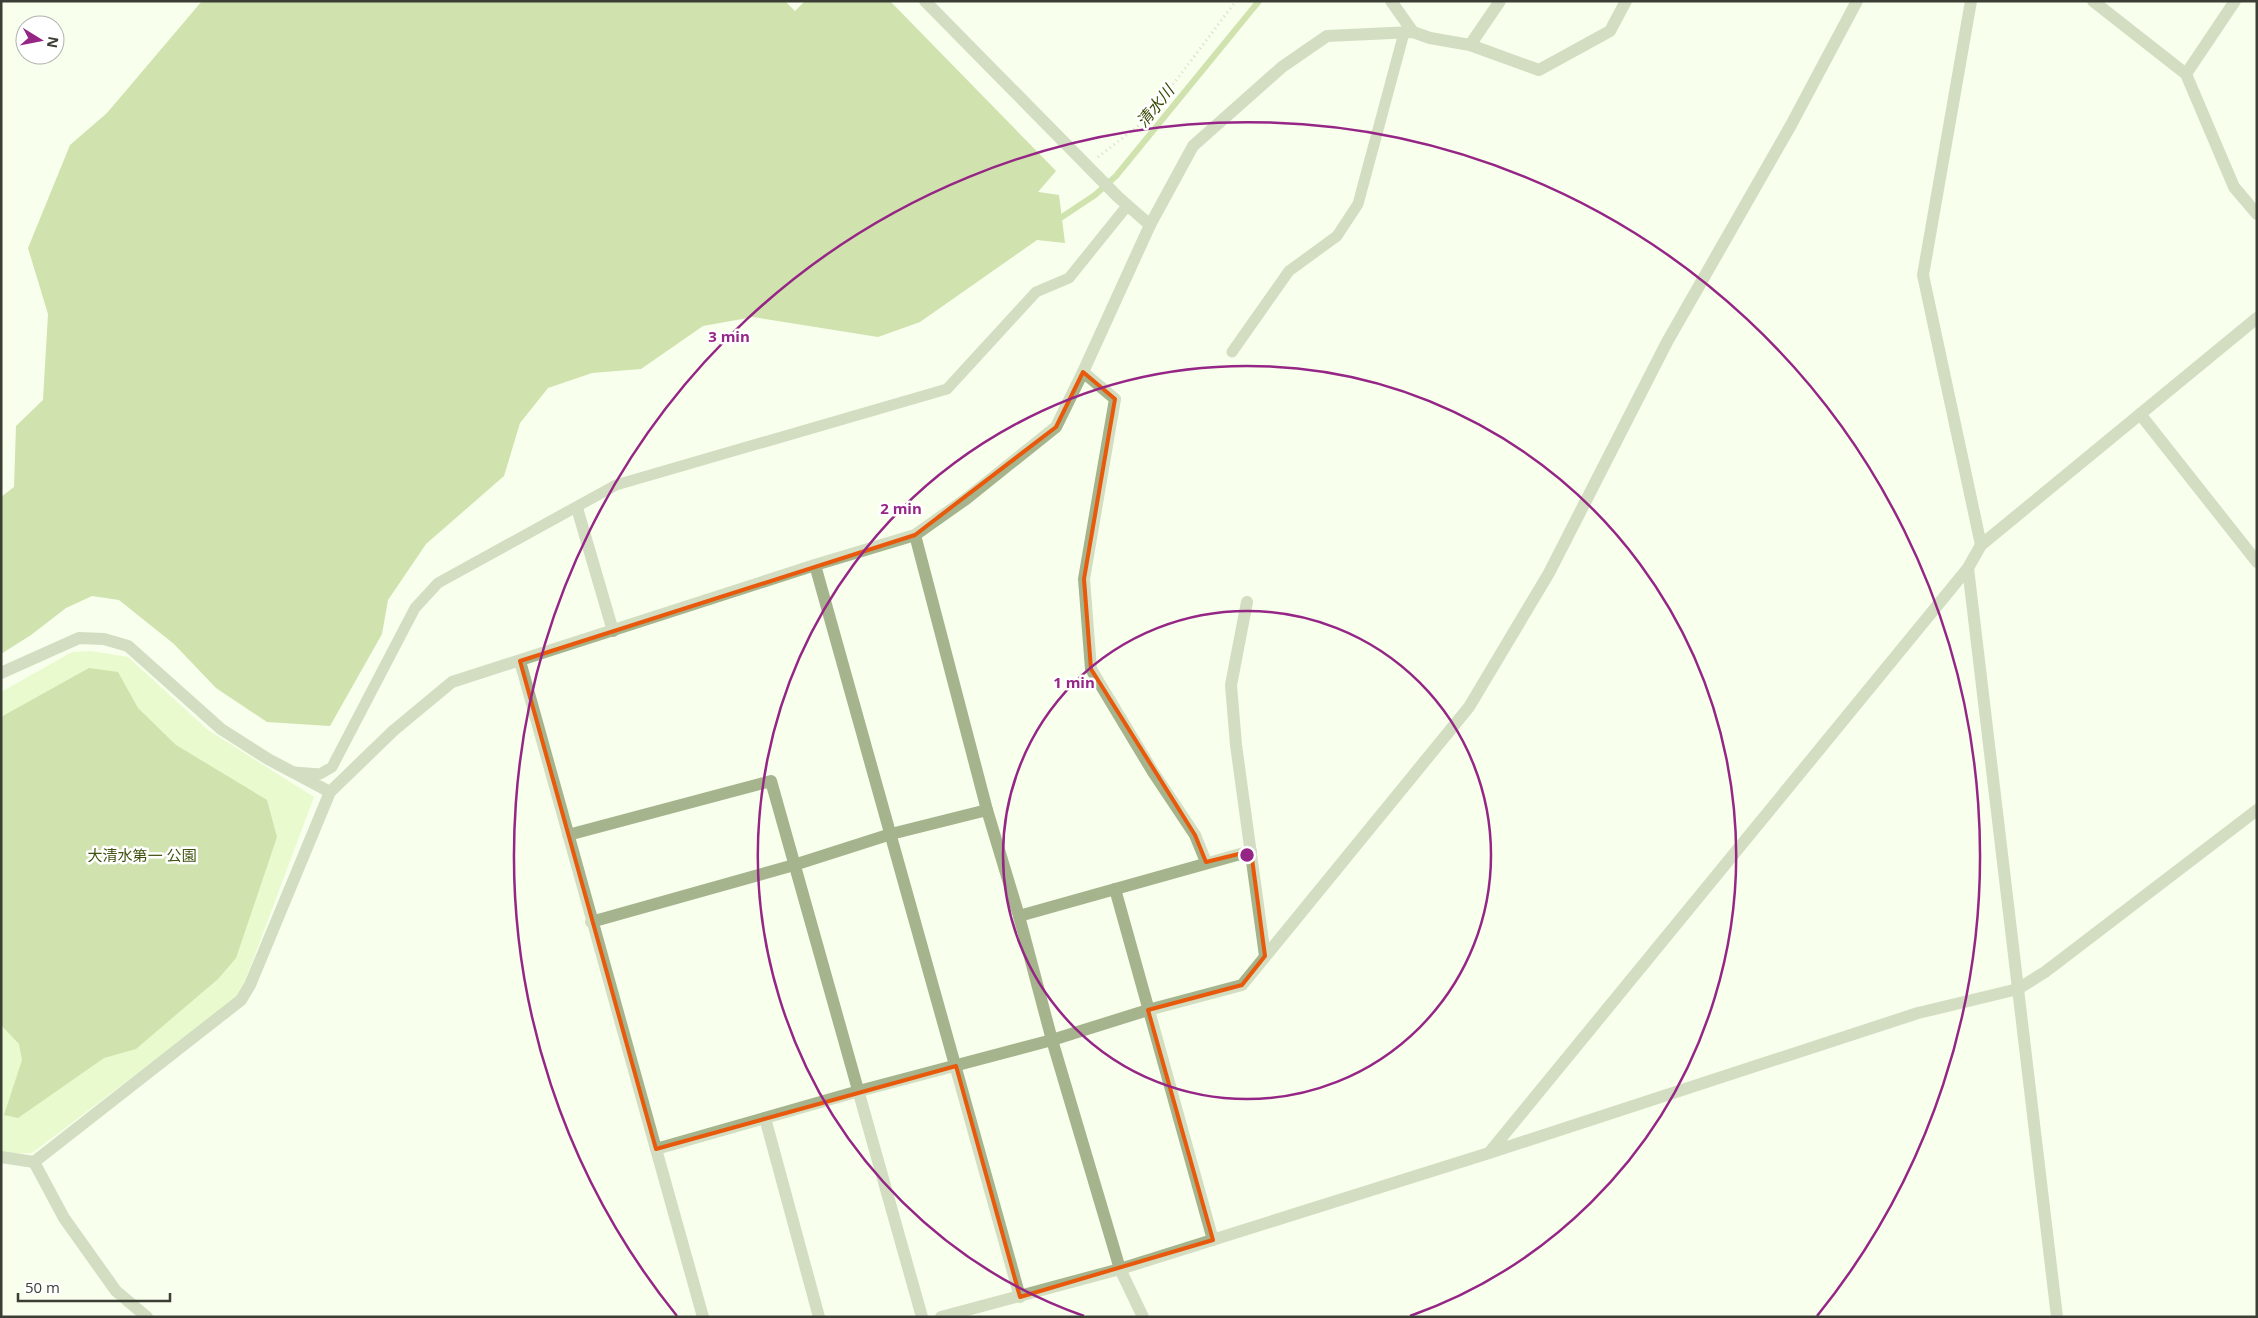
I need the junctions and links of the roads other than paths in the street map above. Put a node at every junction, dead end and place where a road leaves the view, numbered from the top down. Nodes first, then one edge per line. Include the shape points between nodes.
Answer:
1 (925, 1) edge
2 (1391, 1) edge
3 (1500, 1) edge
4 (1626, 1) edge
5 (1857, 1) edge
6 (1971, 1) edge
7 (2093, 1) edge
8 (2235, 1) edge
9 (1409, 32) junction
10 (1470, 45) junction
11 (2186, 74) junction
12 (1127, 206) junction
13 (2257, 214) edge
14 (1150, 225) junction
15 (2257, 318) edge
16 (1232, 352) dead end
17 (1083, 372) junction
18 (2140, 414) junction
19 (577, 508) junction
20 (915, 536) junction
21 (1981, 545) junction
22 (2257, 562) edge
23 (815, 565) junction
24 (1968, 568) junction
25 (1246, 602) dead end
26 (613, 631) junction
27 (520, 661) junction
28 (1, 673) edge
29 (293, 772) junction
30 (330, 792) junction
31 (987, 810) junction
32 (2257, 810) edge
33 (891, 834) junction
34 (568, 835) junction
35 (1251, 851) junction
36 (1206, 862) junction
37 (794, 865) junction
38 (1115, 890) junction
39 (1019, 916) junction
40 (591, 922) junction
41 (1265, 956) junction
42 (2018, 989) junction
43 (1148, 1010) junction
44 (1052, 1040) junction
45 (956, 1066) junction
46 (859, 1091) junction
47 (766, 1118) junction
48 (656, 1149) junction
49 (1489, 1153) junction
50 (1, 1157) edge
51 (34, 1162) junction
52 (1213, 1240) junction
53 (1120, 1269) junction
54 (1020, 1297) junction
55 (147, 1317) edge
56 (703, 1317) edge
57 (819, 1317) edge
58 (922, 1317) edge
59 (941, 1317) edge
60 (1143, 1317) edge
61 (2057, 1317) edge

1 - 12 street
2 - 9 street
3 - 10 street
4 - 10 street via 1610,31 1538,70
5 - 41 street via 1791,125 1667,342 1549,573 1469,707
6 - 21 street via 1923,275
7 - 11 street
8 - 11 street
9 - 10 street
9 - 14 street via 1327,36 1282,67 1193,146
9 - 16 lane via 1358,204 1337,236 1289,272
11 - 13 street via 2234,187
12 - 14 street
12 - 19 lane via 1069,278 1036,292 947,389 616,485
14 - 17 street
15 - 18 street
17 - 20 street via 1056,427
17 - 36 street via 1115,399 1084,578 1091,669 1195,835
18 - 21 street
18 - 22 street
19 - 26 street
19 - 29 lane via 438,583 415,608 332,767 320,774
20 - 23 street
20 - 31 street
21 - 24 street
23 - 26 street
23 - 33 street
24 - 42 street
24 - 49 street
25 - 35 street via 1231,685
26 - 27 street
27 - 30 street via 452,682
27 - 34 street
28 - 29 street via 79,638 104,639 128,646 221,729 268,760
29 - 30 street
30 - 51 street via 241,1000
31 - 33 street
31 - 39 street
32 - 42 street via 2045,972
33 - 37 street
33 - 45 street
34 - 37 street via 771,781
34 - 40 street
35 - 36 street
35 - 41 street
36 - 38 street
37 - 40 street
37 - 46 street
38 - 39 street
38 - 43 street
39 - 44 street
40 - 48 street
41 - 43 street via 1242,985
42 - 49 street via 1918,1014
42 - 61 street
43 - 44 street
43 - 52 street
44 - 45 street
44 - 53 street
45 - 46 street
45 - 54 street
46 - 47 street
46 - 58 street
47 - 48 street
47 - 57 street
48 - 56 street
49 - 52 street
50 - 51 street
51 - 55 street via 64,1218 110,1282
52 - 53 street
53 - 54 street
53 - 60 street
54 - 59 street

